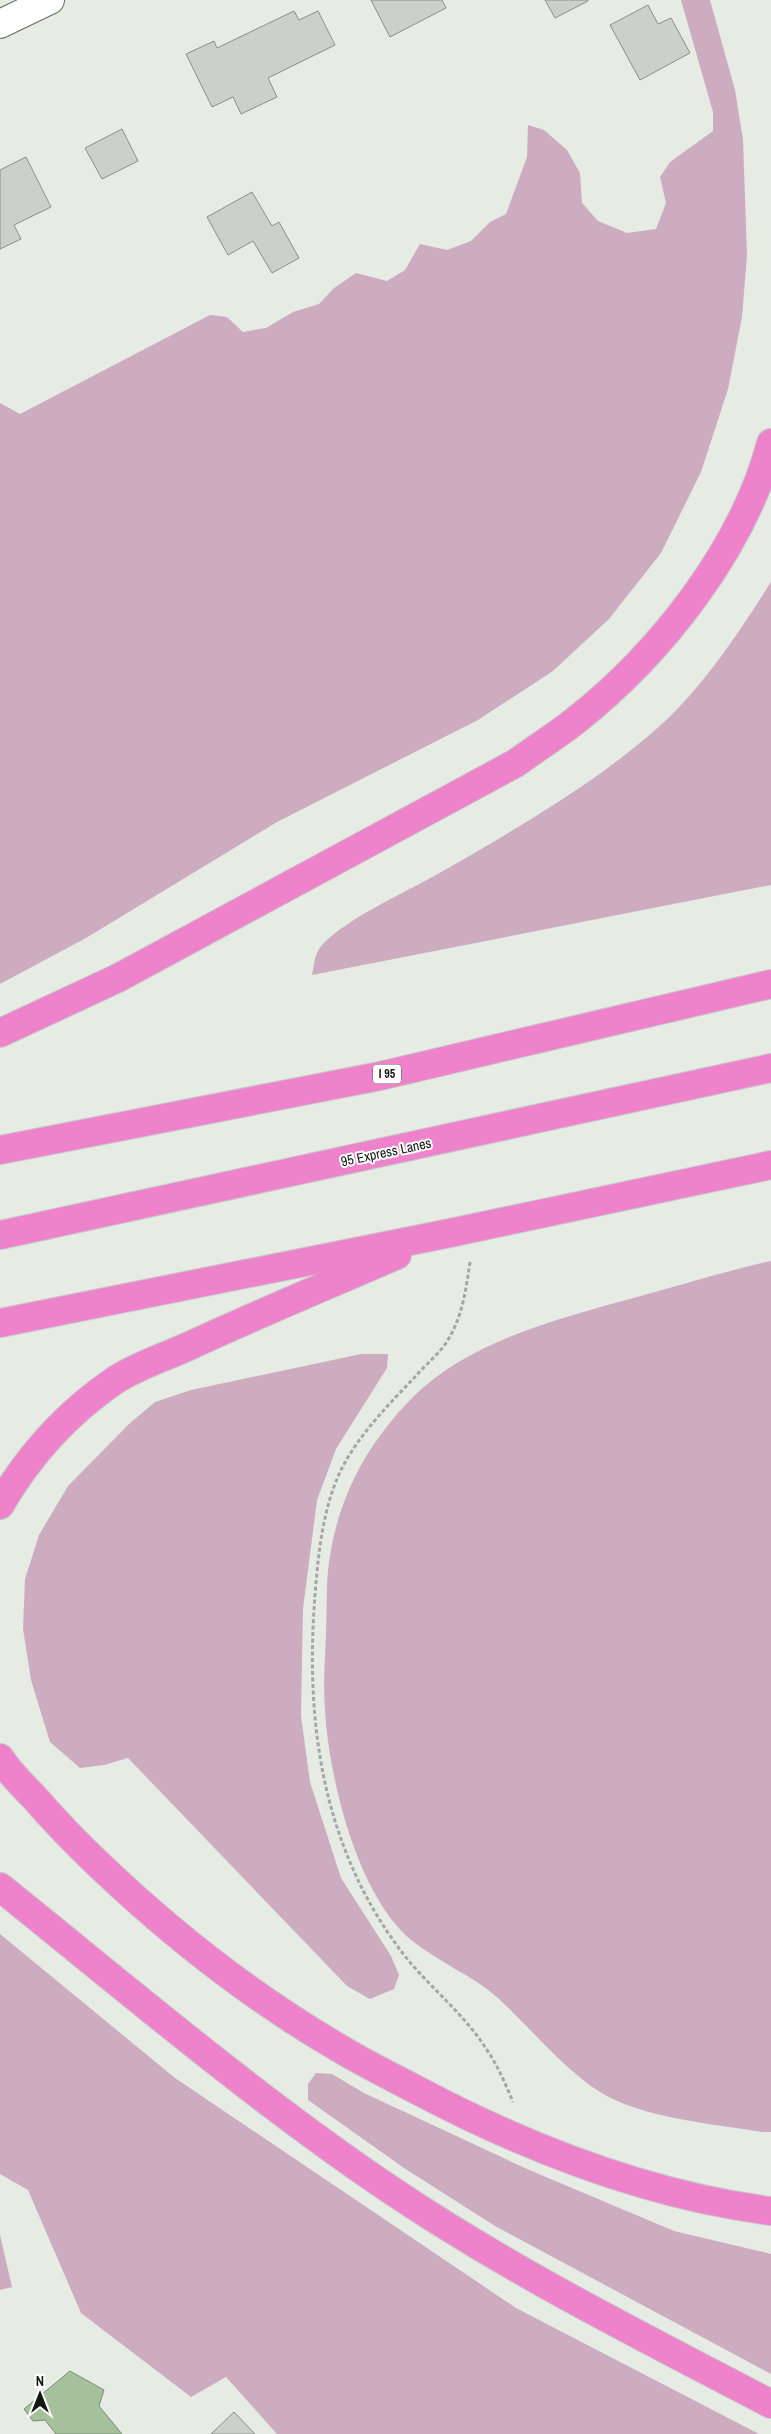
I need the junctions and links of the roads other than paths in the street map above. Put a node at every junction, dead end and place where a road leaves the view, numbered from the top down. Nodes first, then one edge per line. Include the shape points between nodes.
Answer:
1 (50, 0) edge
2 (0, 24) edge
3 (771, 443) edge
4 (771, 983) edge
5 (0, 1033) edge
6 (771, 1068) edge
7 (0, 1150) edge
8 (771, 1165) edge
9 (462, 1230) junction
10 (0, 1234) edge
11 (0, 1323) edge
12 (0, 1505) edge
13 (0, 1758) edge
14 (0, 1887) edge
15 (771, 2211) edge
16 (771, 2404) edge

1 - 2 street
3 - 5 highway via 743,517 711,573 662,637 575,721 490,777 118,978
4 - 7 highway, I 95 via 380,1076
6 - 10 highway, 95 Express Lanes
8 - 9 highway
9 - 11 highway
9 - 12 highway via 248,1318 116,1380 51,1434 18,1475
13 - 15 highway via 69,1836 128,1893 257,1996 344,2051 467,2117 533,2146 646,2185 739,2207
14 - 16 highway via 273,2106 389,2189 511,2265

